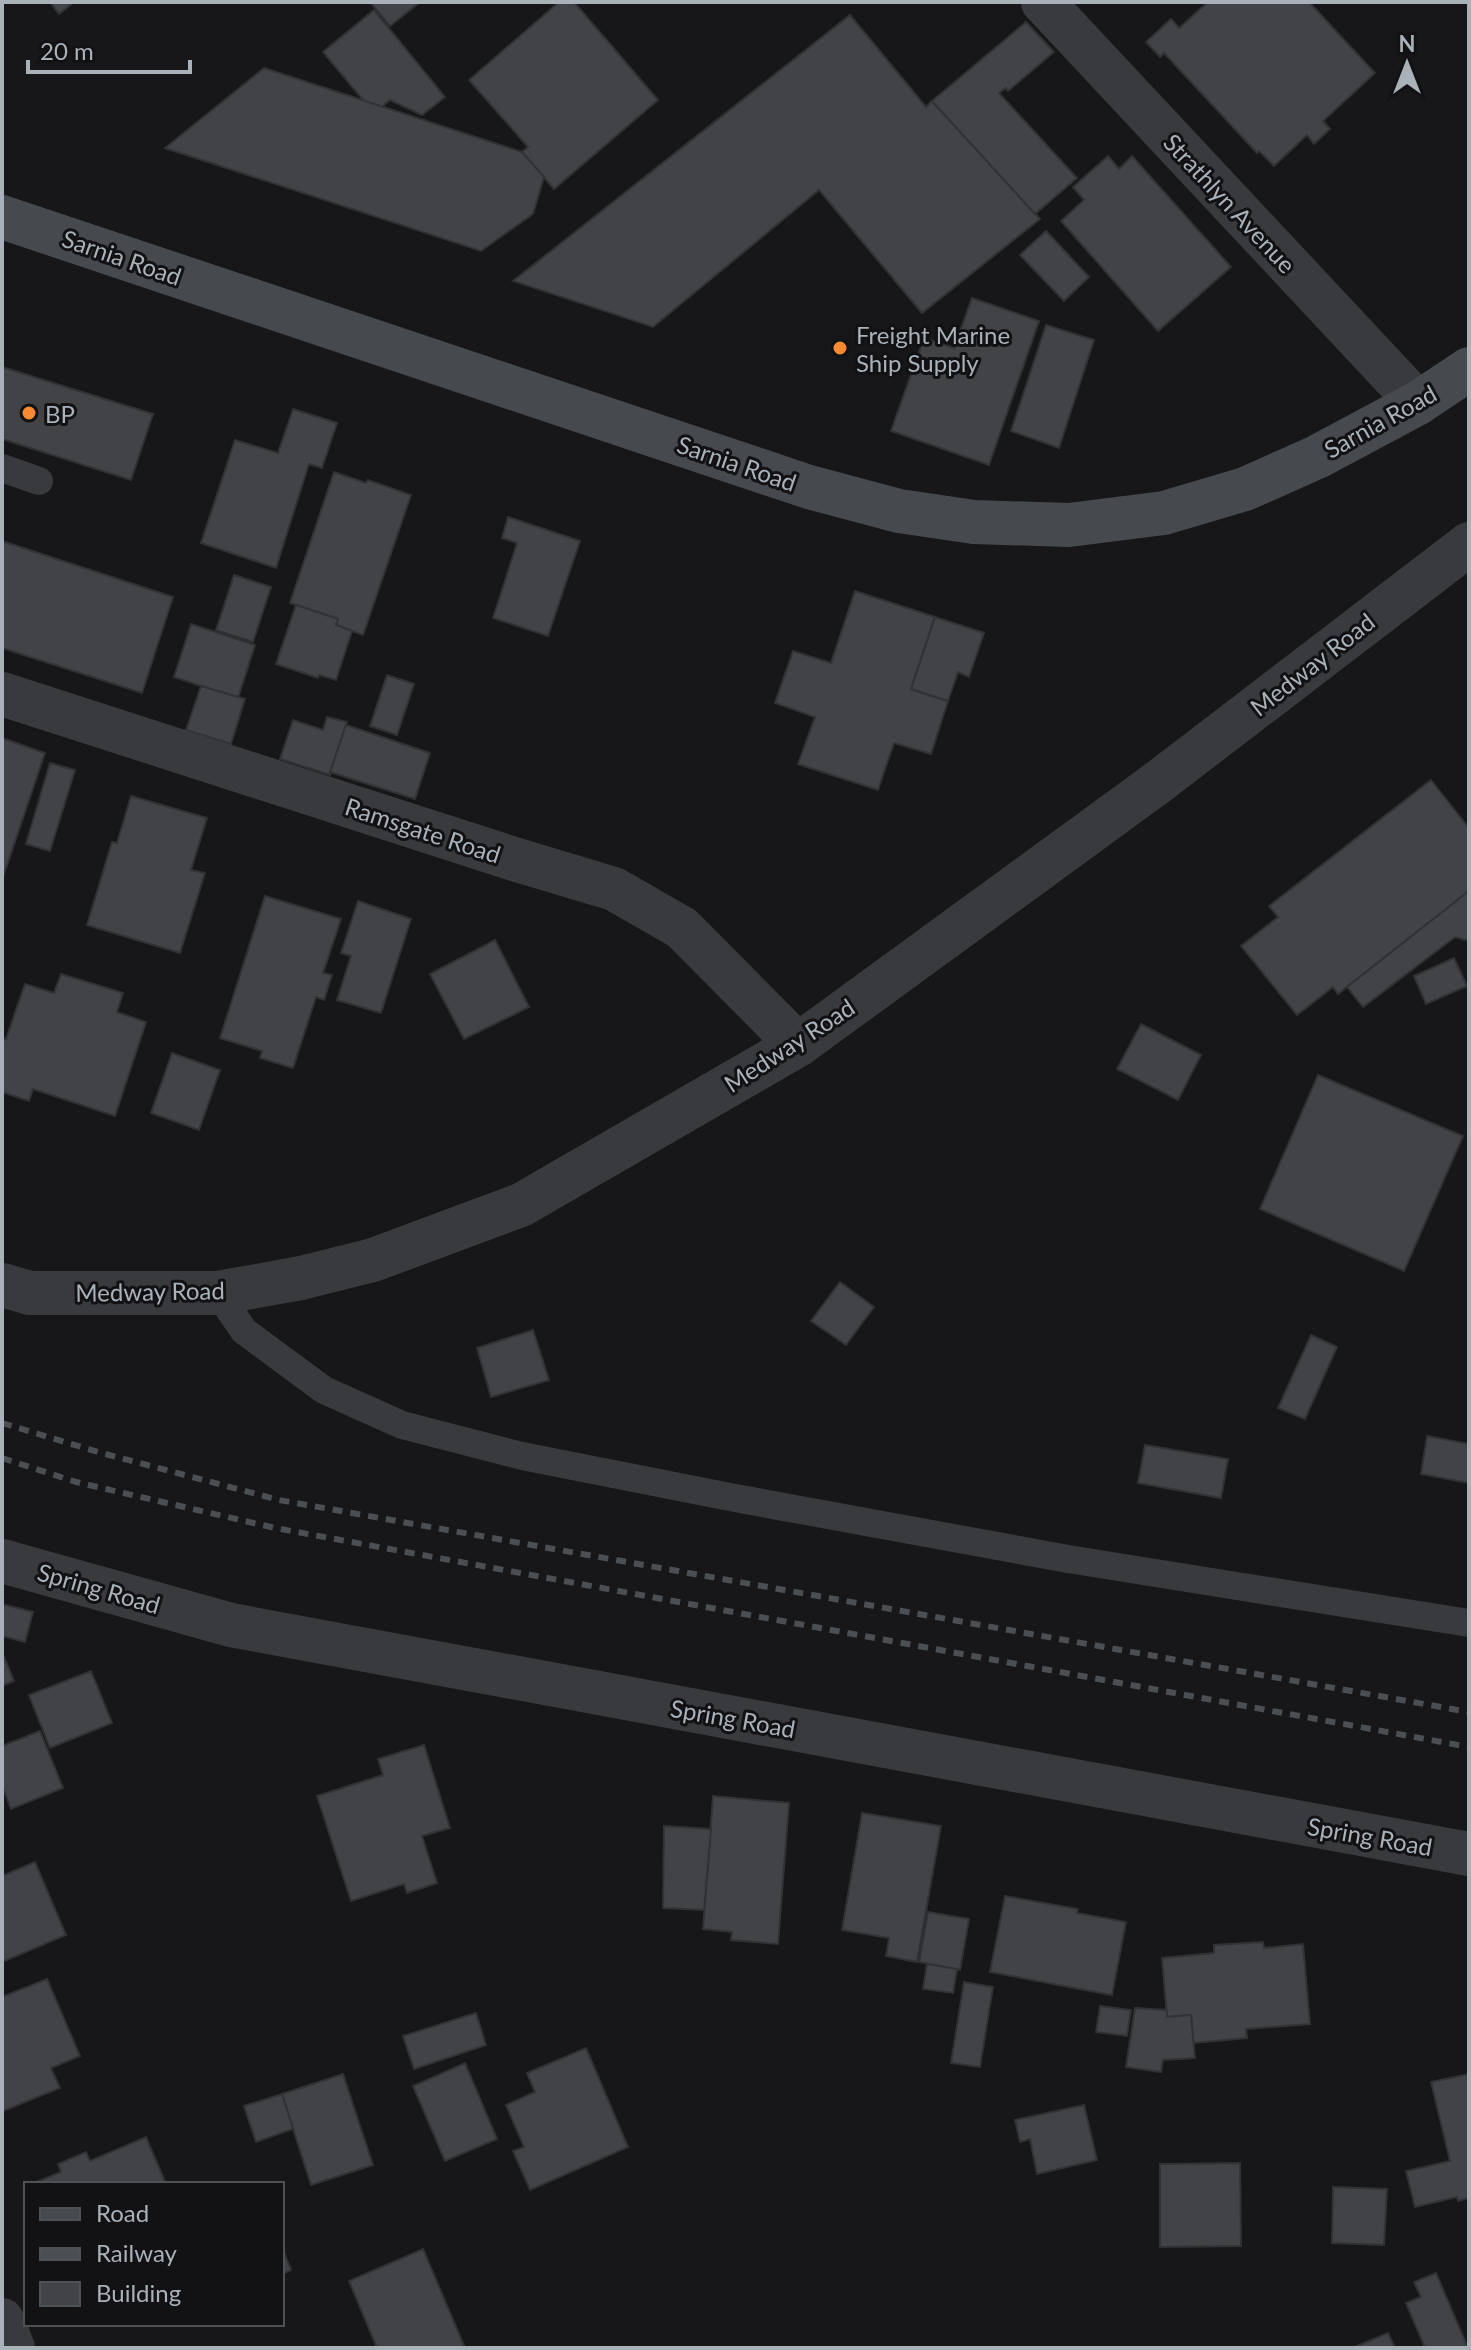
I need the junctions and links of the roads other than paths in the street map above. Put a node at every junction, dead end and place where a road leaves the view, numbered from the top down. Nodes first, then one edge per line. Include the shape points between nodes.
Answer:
1 (1043, 2) edge
2 (2, 217) edge
3 (1469, 369) edge
4 (1418, 403) junction
5 (2, 468) edge
6 (39, 481) dead end
7 (1469, 544) edge
8 (2, 694) edge
9 (798, 1045) junction
10 (2, 1285) edge
11 (218, 1293) junction
12 (2, 1561) edge
13 (1469, 1623) edge
14 (1469, 1854) edge
15 (2, 2320) edge
16 (13, 2348) edge

1 - 4 street, Strathlyn Avenue
2 - 4 main road, Sarnia Road via 809,487 899,511 974,522 1069,525 1164,513 1245,489
3 - 4 main road, Sarnia Road
5 - 6 lane
7 - 9 street, Medway Road via 1157,783
8 - 9 street, Ramsgate Road via 614,889 682,928
9 - 11 street, Medway Road via 521,1205 373,1260
10 - 11 street, Medway Road via 30,1293
11 - 13 lane via 244,1331 324,1390 402,1425 522,1456 750,1501
12 - 14 street, Spring Road via 231,1625
15 - 16 street

